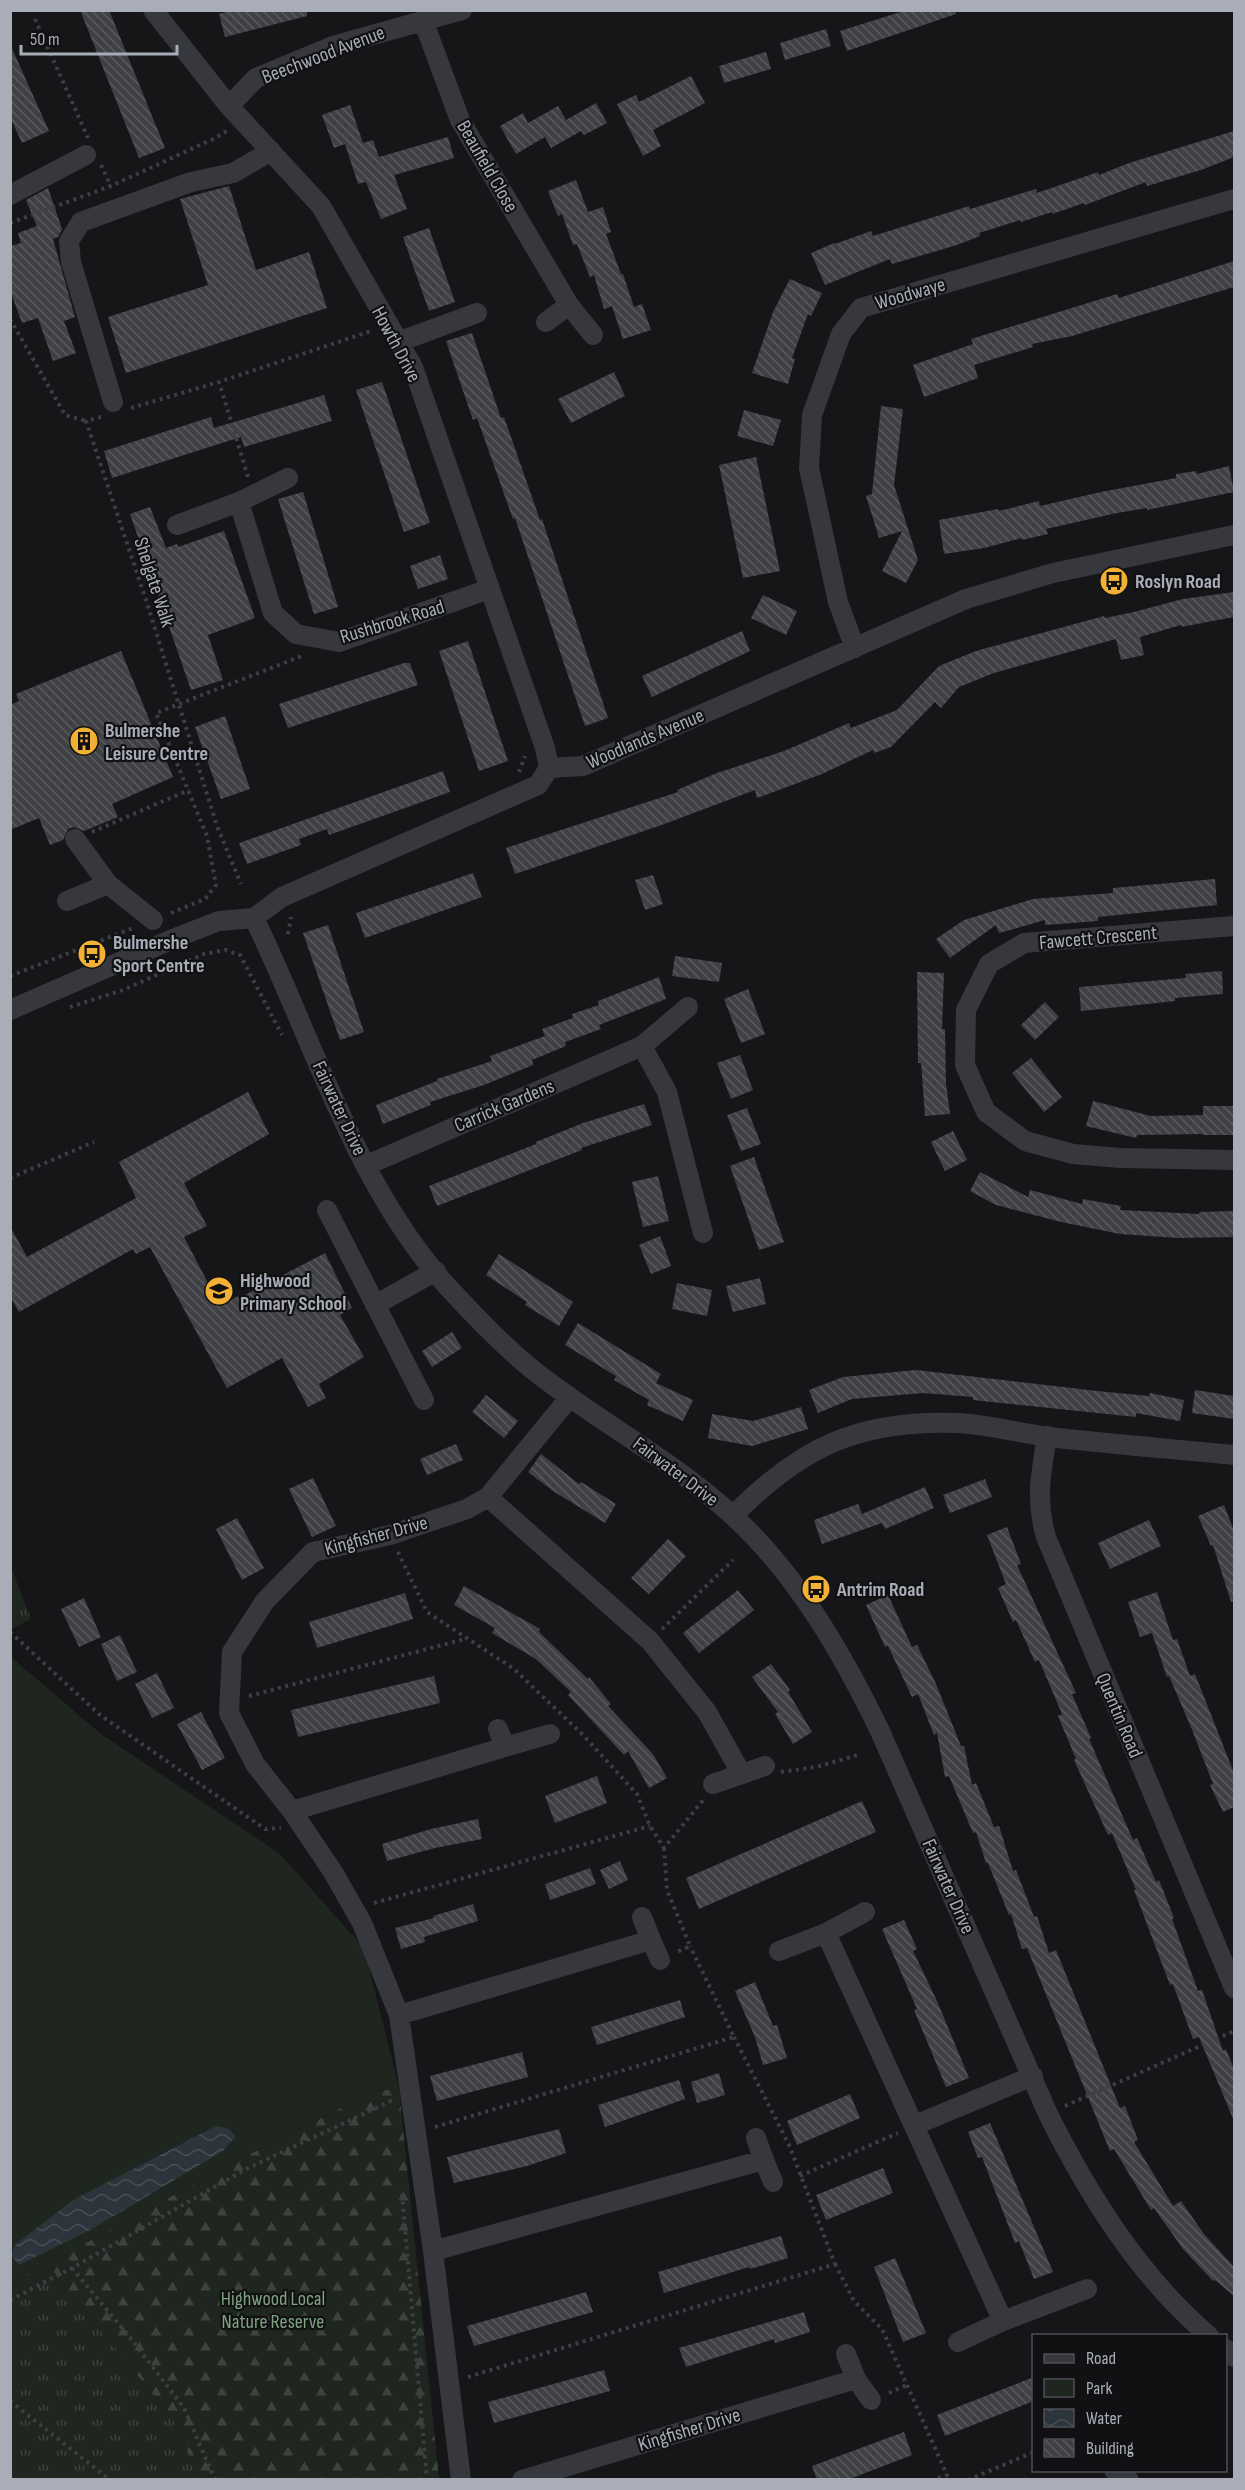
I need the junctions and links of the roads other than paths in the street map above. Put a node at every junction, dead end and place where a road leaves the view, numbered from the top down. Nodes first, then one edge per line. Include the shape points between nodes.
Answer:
1 (153, 10) edge
2 (462, 10) edge
3 (423, 20) junction
4 (236, 113) junction
5 (271, 151) junction
6 (86, 155) road end
7 (11, 193) edge
8 (1234, 199) edge
9 (569, 304) junction
10 (477, 313) dead end
11 (546, 322) dead end
12 (394, 334) junction
13 (593, 335) dead end
14 (117, 408) road end
15 (288, 478) dead end
16 (246, 498) junction
17 (177, 525) dead end
18 (1234, 535) edge
19 (489, 589) junction
20 (855, 648) junction
21 (549, 768) junction
22 (75, 839) road end
23 (108, 884) junction
24 (67, 901) dead end
25 (254, 918) junction
26 (153, 920) road end
27 (1234, 926) edge
28 (688, 1007) dead end
29 (10, 1010) edge
30 (642, 1046) junction
31 (1234, 1160) edge
32 (367, 1165) junction
33 (327, 1210) dead end
34 (703, 1233) dead end
35 (436, 1271) junction
36 (375, 1305) junction
37 (570, 1397) junction
38 (424, 1400) dead end
39 (1047, 1436) junction
40 (1234, 1455) edge
41 (488, 1497) junction
42 (733, 1516) junction
43 (498, 1729) dead end
44 (550, 1734) dead end
45 (505, 1748) junction
46 (765, 1766) road end
47 (741, 1773) junction
48 (713, 1784) road end
49 (297, 1819) junction
50 (865, 1912) dead end
51 (642, 1917) dead end
52 (826, 1933) junction
53 (651, 1940) junction
54 (780, 1951) dead end
55 (660, 1960) road end
56 (1231, 1966) edge
57 (1234, 1988) edge
58 (399, 2014) junction
59 (1033, 2076) junction
60 (915, 2125) junction
61 (756, 2138) dead end
62 (764, 2160) junction
63 (773, 2182) dead end
64 (433, 2251) junction
65 (1087, 2289) dead end
66 (1003, 2321) junction
67 (1207, 2334) edge
68 (958, 2342) dead end
69 (846, 2354) dead end
70 (856, 2379) junction
71 (871, 2400) dead end
72 (461, 2480) edge
73 (522, 2480) edge

1 - 4 street, Howth Drive
2 - 3 street, Beechwood Avenue
3 - 4 street, Beechwood Avenue via 333,46 256,78
3 - 9 street, Beaufield Close via 460,120
4 - 5 street, Howth Drive
5 - 12 street, Howth Drive via 321,206
5 - 14 street via 233,173 191,182 81,222 69,241 70,262
6 - 7 street
8 - 20 street, Woodwaye via 861,308 841,334 812,415 809,468 838,602
9 - 11 street
9 - 13 street, Beaufield Close
10 - 12 street
12 - 19 street, Howth Drive via 413,367
15 - 16 street
16 - 17 street
16 - 19 street, Rushbrook Road via 273,612 296,634 339,642
18 - 20 street, Woodlands Avenue via 1053,573 994,590
19 - 21 street, Howth Drive
20 - 21 street, Woodlands Avenue via 583,766
21 - 25 street via 537,785 282,897
22 - 23 street
23 - 24 street
23 - 26 street
25 - 29 street via 208,925
25 - 32 street, Fairwater Drive
27 - 31 street, Fawcett Crescent via 1024,943 988,964 966,1010 965,1065 986,1112 1025,1141 1073,1154
28 - 30 street, Carrick Gardens
30 - 32 street, Carrick Gardens
30 - 34 street via 668,1092
32 - 35 street, Fairwater Drive
33 - 36 street
35 - 36 street
35 - 37 street, Fairwater Drive via 531,1368
36 - 38 street
37 - 41 street, Kingfisher Drive
37 - 42 street, Fairwater Drive via 680,1472
39 - 40 street
39 - 42 street via 959,1423 880,1427 849,1435 799,1460 773,1478
39 - 56 street, Quentin Road via 1039,1506 1046,1537
41 - 47 street via 650,1641 707,1712
41 - 49 street, Kingfisher Drive via 467,1509 390,1535 313,1552 265,1601 232,1652 229,1713 255,1764
42 - 59 street, Fairwater Drive via 789,1576 855,1679
43 - 45 street
44 - 45 street
45 - 49 street
46 - 47 street
47 - 48 street
49 - 58 street, Kingfisher Drive via 362,1923
50 - 52 street
51 - 53 street
52 - 54 street
52 - 60 street
53 - 55 street
53 - 58 street
56 - 57 street, Quentin Road
58 - 64 street, Kingfisher Drive
59 - 60 street
59 - 67 street, Fairwater Drive via 1074,2166 1099,2207 1142,2266
60 - 66 street
61 - 62 street
62 - 63 street
62 - 64 street
64 - 72 street, Kingfisher Drive
65 - 66 street
66 - 68 street
69 - 70 street
70 - 71 street
70 - 73 street, Kingfisher Drive

